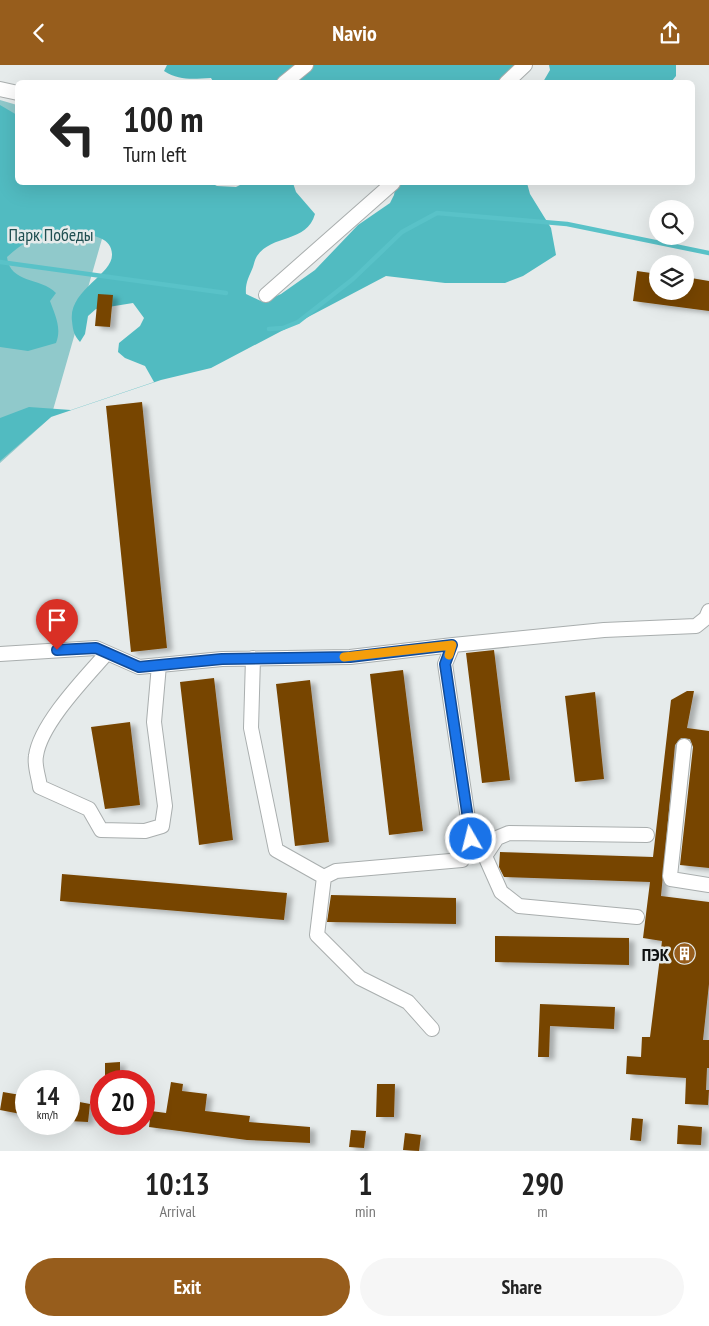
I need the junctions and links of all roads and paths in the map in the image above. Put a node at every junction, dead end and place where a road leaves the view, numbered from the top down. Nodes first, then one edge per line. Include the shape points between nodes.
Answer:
1 (306, 65) edge
2 (525, 65) edge
3 (288, 80) edge
4 (509, 80) edge
5 (0, 89) edge
6 (15, 92) edge
7 (391, 185) edge
8 (266, 295) dead end
9 (709, 611) edge
10 (452, 645) junction
11 (107, 653) junction
12 (0, 654) edge
13 (254, 658) junction
14 (159, 665) junction
15 (684, 745) dead end
16 (647, 835) dead end
17 (471, 839) junction
18 (485, 856) junction
19 (324, 877) junction
20 (709, 885) edge
21 (637, 917) dead end
22 (432, 1029) dead end

1 - 3 lane
2 - 4 lane
5 - 6 lane
7 - 8 lane
9 - 10 lane via 696,626 604,630
10 - 13 lane via 350,657
10 - 17 lane via 445,664
11 - 12 lane via 96,648
11 - 14 lane via 139,667
11 - 14 lane via 73,691 49,725 36,756 40,787 89,809 101,830 145,831 162,826 165,807 154,722
13 - 14 lane
13 - 19 lane via 252,728 276,850
15 - 20 lane via 670,876 671,879
16 - 18 lane via 509,833 497,838
17 - 18 lane
17 - 19 lane via 462,860 336,871
18 - 21 lane via 501,892 519,907
19 - 22 lane via 317,935 360,978 408,1002

